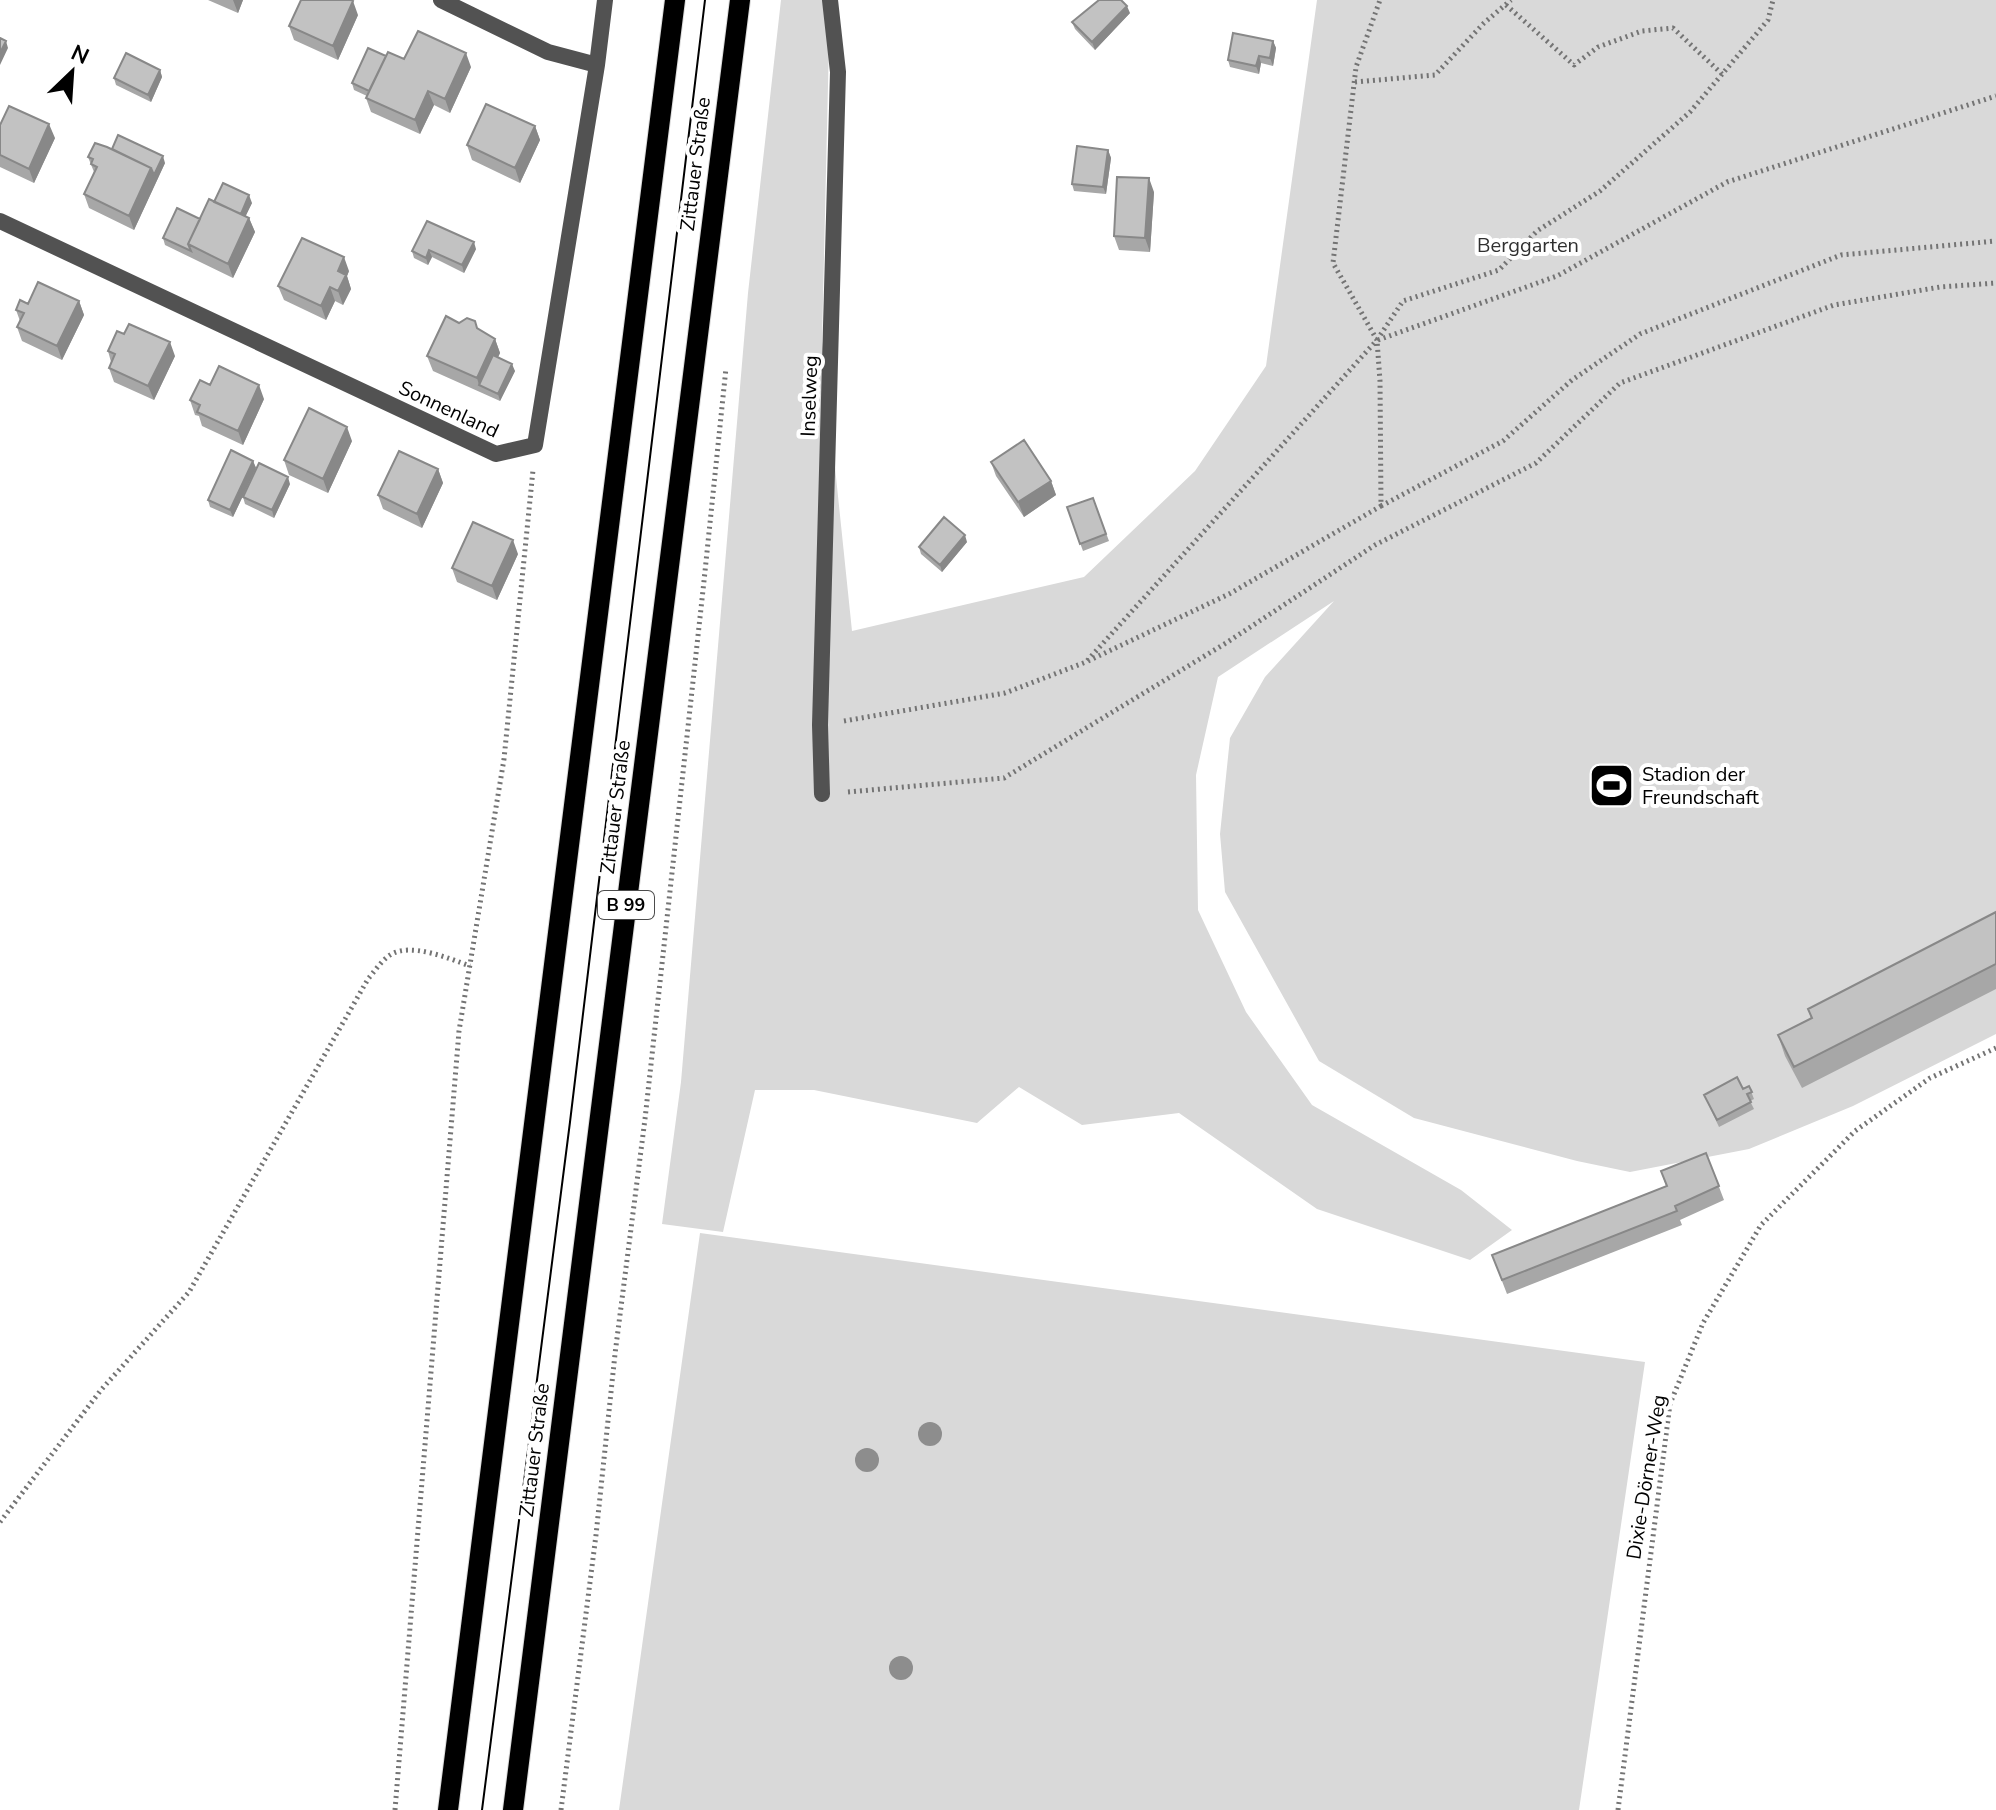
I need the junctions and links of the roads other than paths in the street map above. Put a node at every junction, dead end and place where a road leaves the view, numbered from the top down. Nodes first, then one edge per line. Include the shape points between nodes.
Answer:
1 (441, 0) edge
2 (605, 0) edge
3 (675, 0) edge
4 (740, 0) edge
5 (830, 0) edge
6 (597, 65) junction
7 (0, 221) edge
8 (822, 794) road end
9 (448, 1810) edge
10 (513, 1810) edge

1 - 6 street via 548,52
2 - 6 street
3 - 9 main road, Zittauer Straße
4 - 10 main road, Zittauer Straße / B 99
5 - 8 street, Inselweg via 838,72
6 - 7 street, Sonnenland via 535,445 496,454

